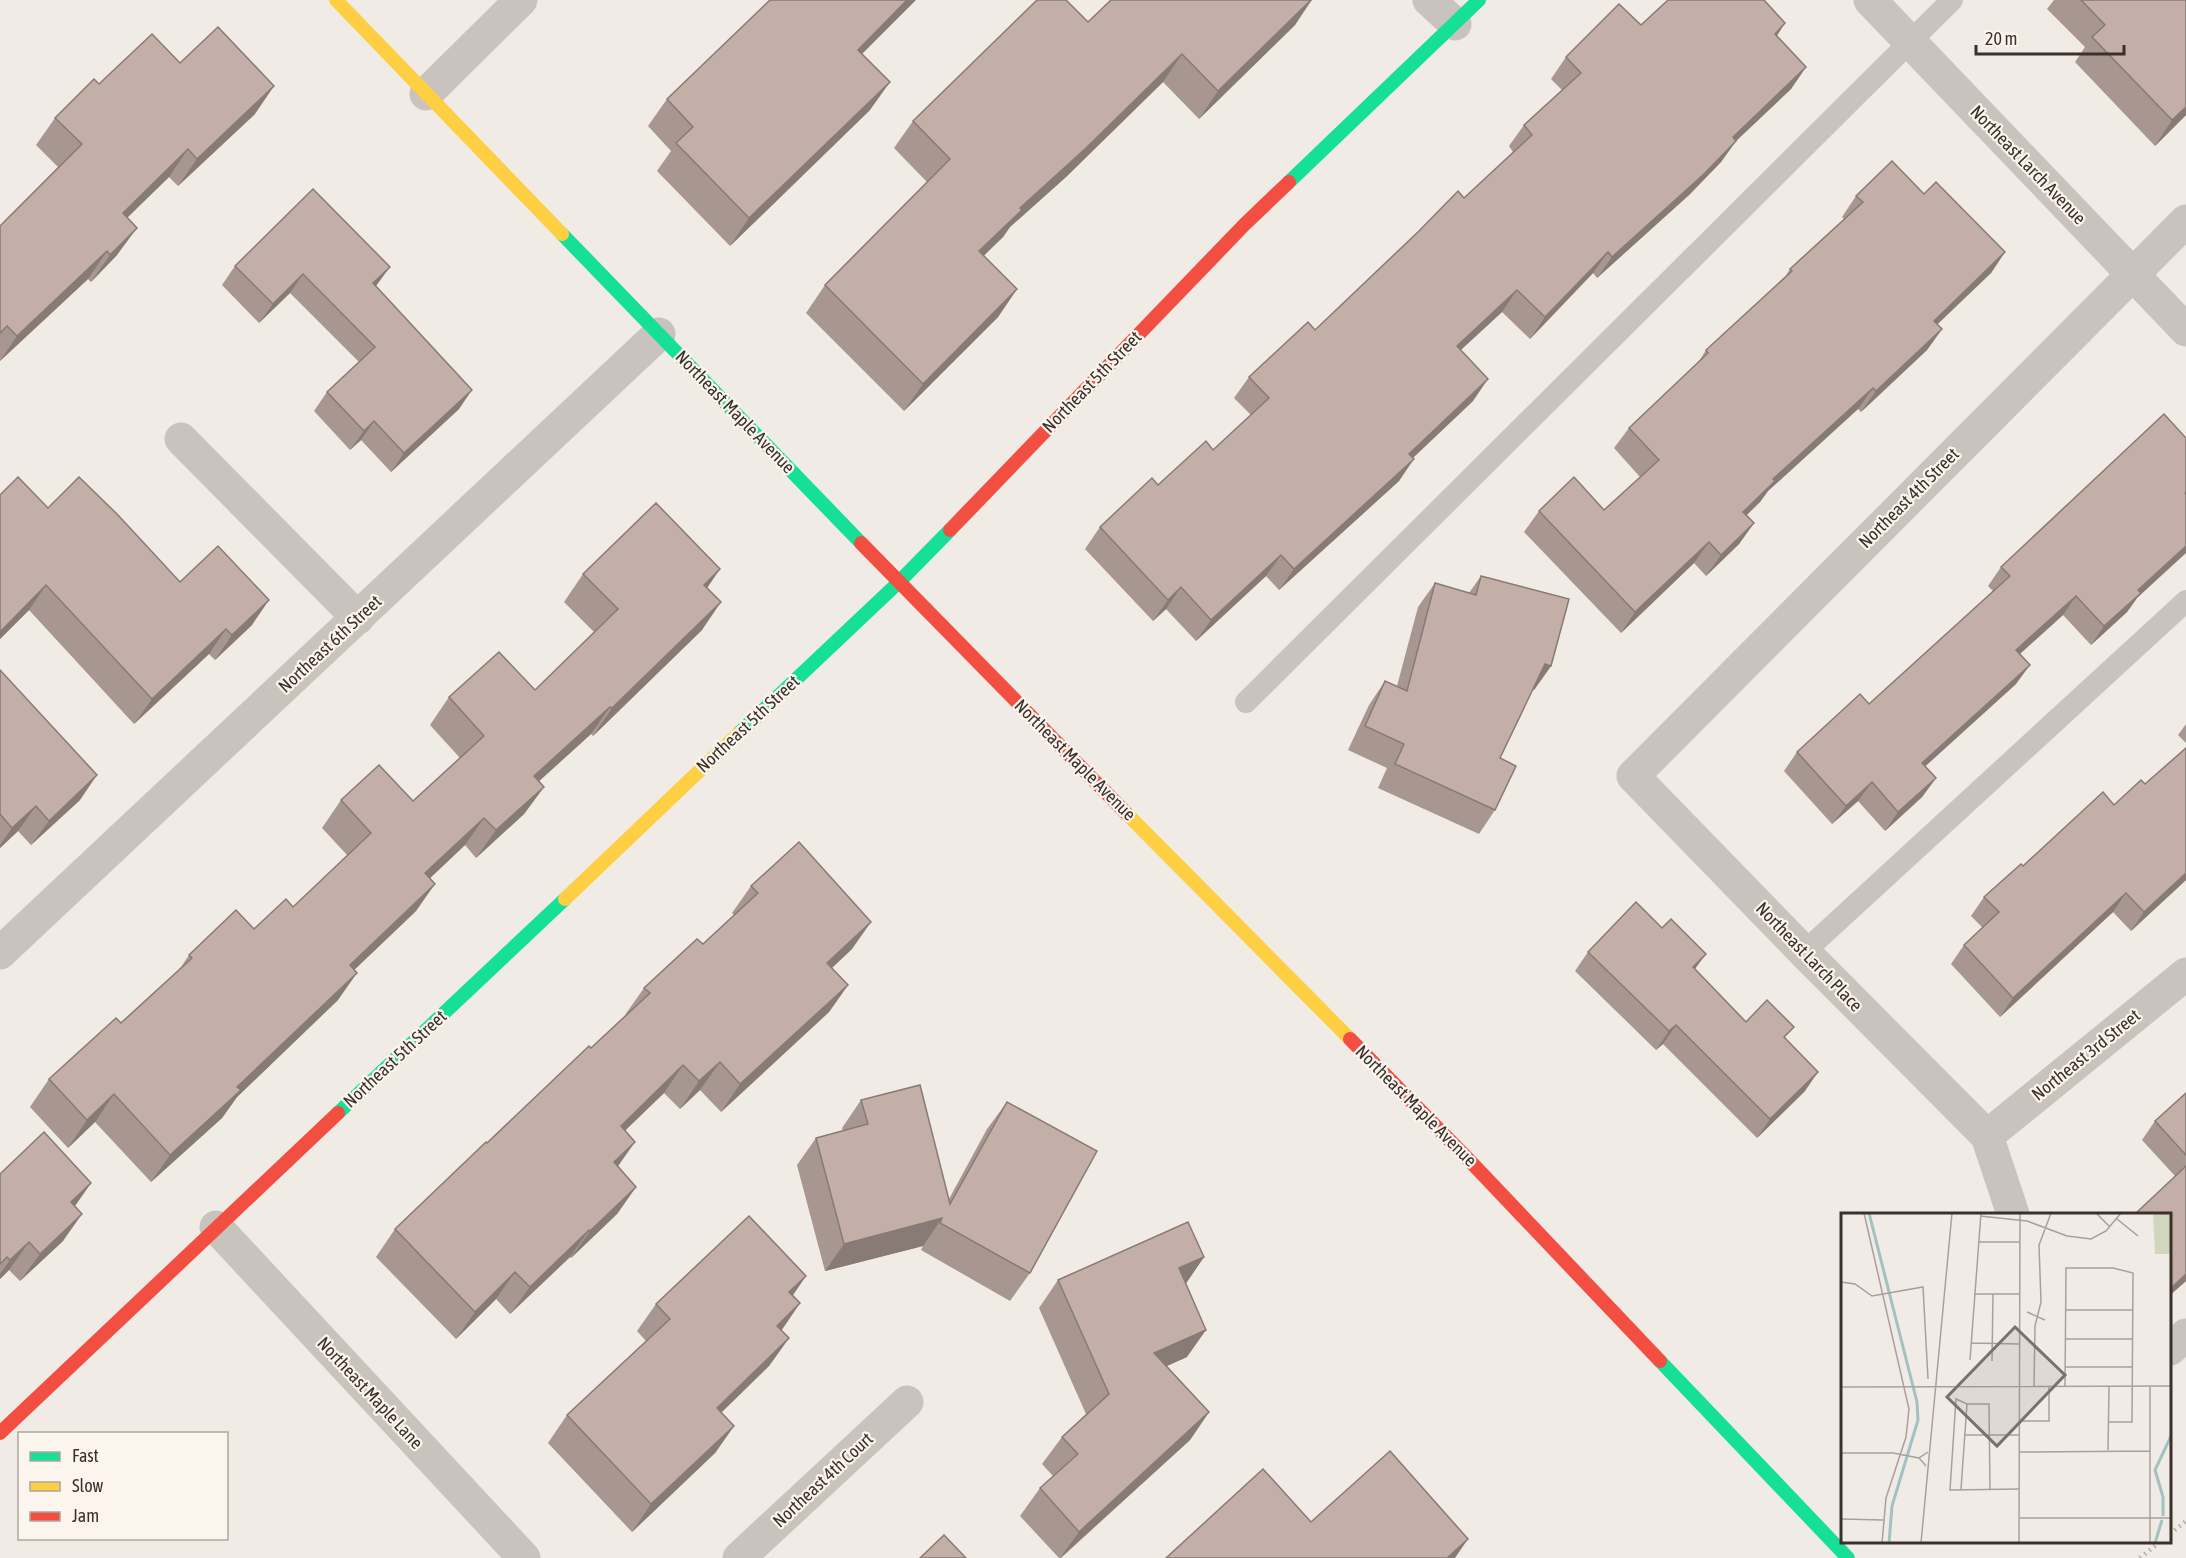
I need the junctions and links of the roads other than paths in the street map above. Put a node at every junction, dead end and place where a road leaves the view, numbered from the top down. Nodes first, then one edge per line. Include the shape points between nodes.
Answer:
1 (336, 0) edge
2 (521, 0) edge
3 (1429, 0) edge
4 (1479, 0) edge
5 (1870, 0) edge
6 (1952, 0) edge
7 (1455, 24) junction
8 (1910, 42) junction
9 (426, 94) junction
10 (2186, 221) edge
11 (2132, 274) junction
12 (2186, 330) edge
13 (659, 334) junction
14 (181, 439) dead end
15 (898, 582) junction
16 (2186, 600) edge
17 (358, 618) junction
18 (1246, 702) dead end
19 (1633, 776) joint
20 (1804, 952) junction
21 (0, 953) edge
22 (2186, 974) edge
23 (1987, 1136) junction
24 (2012, 1213) edge
25 (216, 1227) junction
26 (2186, 1335) edge
27 (2171, 1347) edge
28 (907, 1402) dead end
29 (0, 1433) edge
30 (524, 1558) edge
31 (739, 1558) edge
32 (1848, 1558) edge

1 - 9 main road, Northeast Maple Avenue
2 - 9 street
3 - 7 street
4 - 7 main road, Northeast 5th Street
5 - 8 street, Northeast Larch Avenue
6 - 8 lane
7 - 15 main road, Northeast 5th Street via 1245,224
8 - 11 street, Northeast Larch Avenue
8 - 18 lane
9 - 13 main road, Northeast Maple Avenue
10 - 11 street, Northeast 4th Street
11 - 12 street, Northeast Larch Avenue
11 - 19 street, Northeast 4th Street
13 - 15 main road, Northeast Maple Avenue
13 - 17 street, Northeast 6th Street
14 - 17 street
15 - 25 main road, Northeast 5th Street
15 - 32 main road, Northeast Maple Avenue via 1469,1160
16 - 20 lane
17 - 21 street, Northeast 6th Street
19 - 20 street, Northeast Larch Place
20 - 23 street, Northeast Larch Place
22 - 23 street, Northeast 3rd Street
23 - 24 street
25 - 29 main road, Northeast 5th Street
25 - 30 street, Northeast Maple Lane
26 - 27 street
28 - 31 street, Northeast 4th Court

